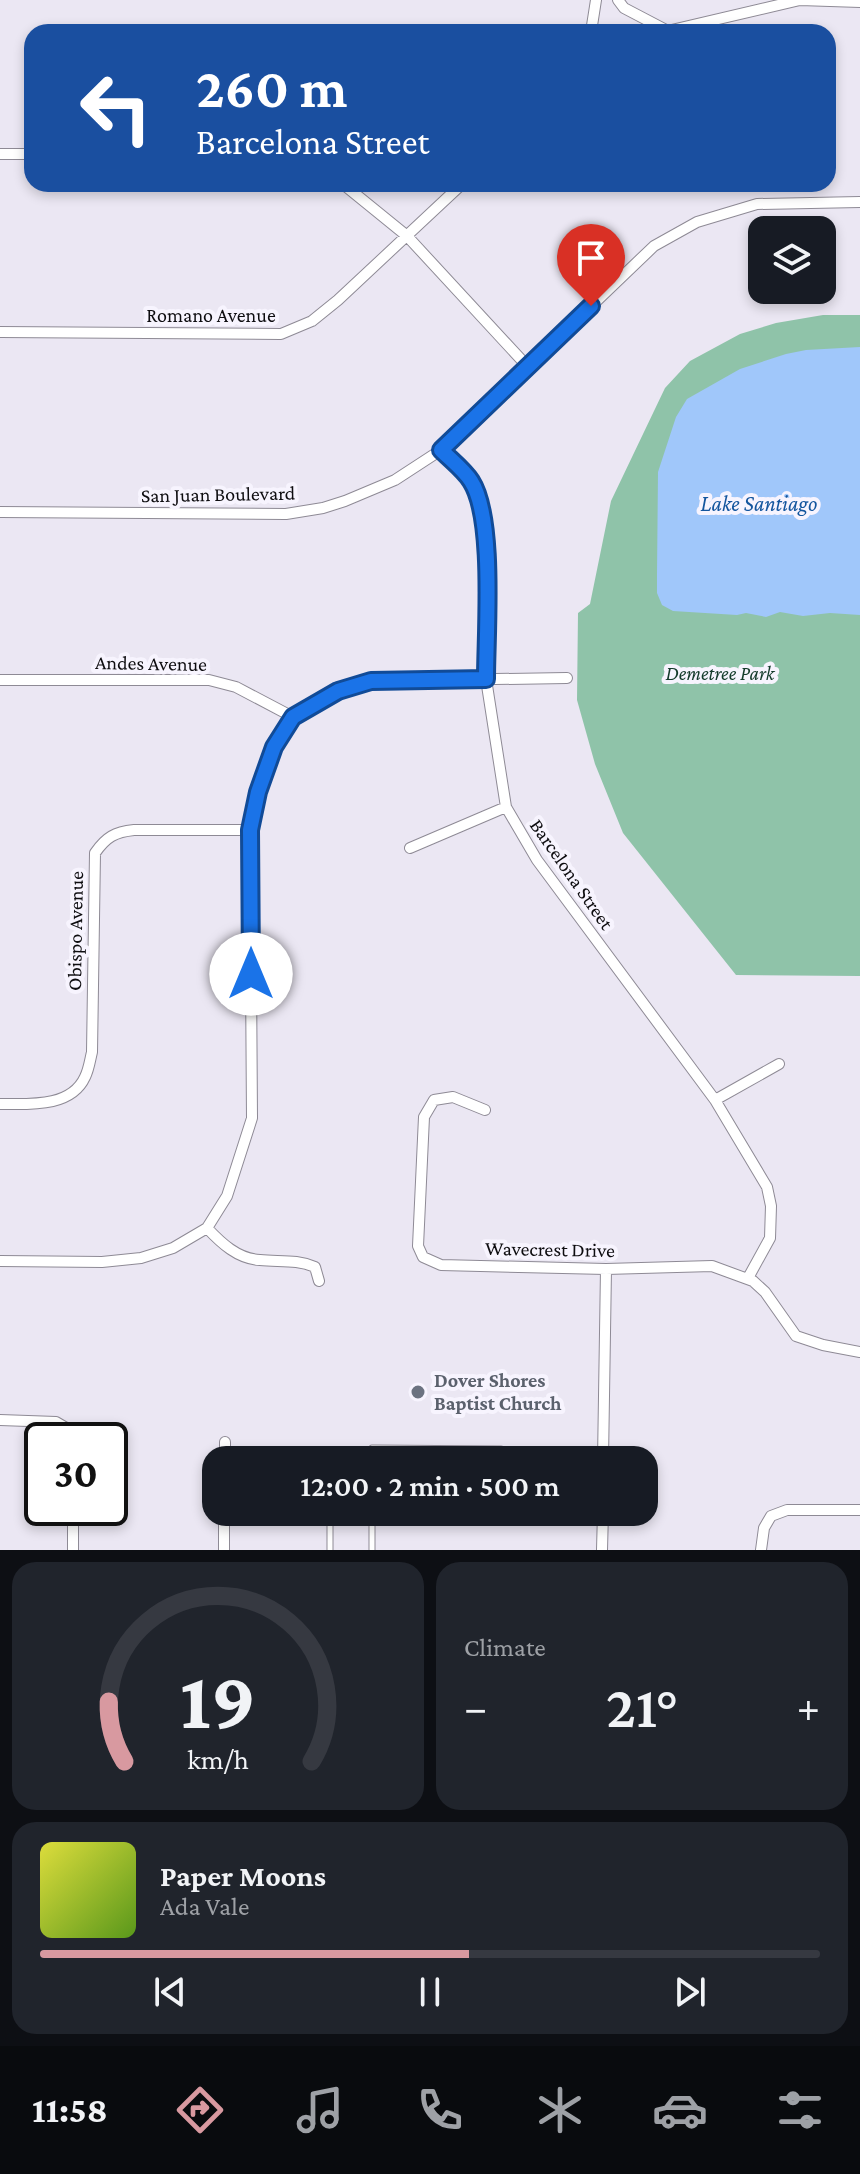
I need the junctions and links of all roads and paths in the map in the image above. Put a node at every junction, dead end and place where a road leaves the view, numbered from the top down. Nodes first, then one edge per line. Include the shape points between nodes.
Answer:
1 (596, 0) edge
2 (618, 0) edge
3 (860, 2) edge
4 (592, 24) edge
5 (652, 24) edge
6 (695, 24) edge
7 (0, 154) edge
8 (24, 154) edge
9 (353, 192) edge
10 (454, 192) edge
11 (860, 202) edge
12 (407, 236) junction
13 (0, 332) edge
14 (528, 367) junction
15 (441, 450) junction
16 (0, 512) edge
17 (567, 678) dead end
18 (486, 679) junction
19 (0, 680) edge
20 (293, 717) junction
21 (506, 807) junction
22 (250, 830) junction
23 (410, 848) dead end
24 (779, 1064) dead end
25 (715, 1100) junction
26 (0, 1104) edge
27 (485, 1110) dead end
28 (207, 1228) junction
29 (0, 1261) edge
30 (606, 1269) junction
31 (748, 1278) junction
32 (319, 1281) dead end
33 (860, 1352) edge
34 (0, 1420) edge
35 (56, 1422) edge
36 (225, 1442) dead end
37 (225, 1446) edge
38 (603, 1446) edge
39 (860, 1510) edge
40 (73, 1526) edge
41 (224, 1526) edge
42 (330, 1526) edge
43 (372, 1526) edge
44 (603, 1526) edge
45 (73, 1550) edge
46 (224, 1550) edge
47 (330, 1550) edge
48 (372, 1550) edge
49 (602, 1550) edge
50 (761, 1550) edge

1 - 4 street
2 - 5 street
3 - 6 street via 800,0
7 - 8 street
9 - 12 street
10 - 12 street, Romano Avenue
11 - 14 street, San Juan Boulevard via 757,204 697,222 654,246
12 - 13 street, Romano Avenue via 312,321 281,334
12 - 14 street
14 - 15 street, San Juan Boulevard
15 - 16 street, San Juan Boulevard via 395,480 345,501 286,514
15 - 18 street, Barcelona Street via 471,481 482,504
17 - 18 street
18 - 20 street via 371,681 338,691
18 - 21 street, Barcelona Street
19 - 20 street, Andes Avenue via 209,680 236,687
20 - 22 street via 274,747
21 - 23 street
21 - 25 street, Barcelona Street via 537,860
22 - 26 street, Obispo Avenue via 134,830 105,839 95,853 92,1052 85,1077 58,1100
22 - 28 street via 252,1118 227,1196
24 - 25 street
25 - 31 street, Barcelona Street via 767,1187 771,1206 770,1238
27 - 30 street, Wavecrest Drive via 453,1097 434,1100 424,1117 418,1246 423,1257 441,1265
28 - 29 street via 173,1248 141,1258
28 - 32 street via 234,1252 255,1260 302,1261 315,1267
30 - 31 street, Wavecrest Drive via 712,1266
30 - 38 street
31 - 33 street, Wavecrest Drive via 765,1292 796,1336
34 - 35 street
36 - 37 street
39 - 50 street via 787,1510 771,1516
40 - 45 street
41 - 46 street
42 - 47 lane
43 - 48 lane
44 - 49 street

